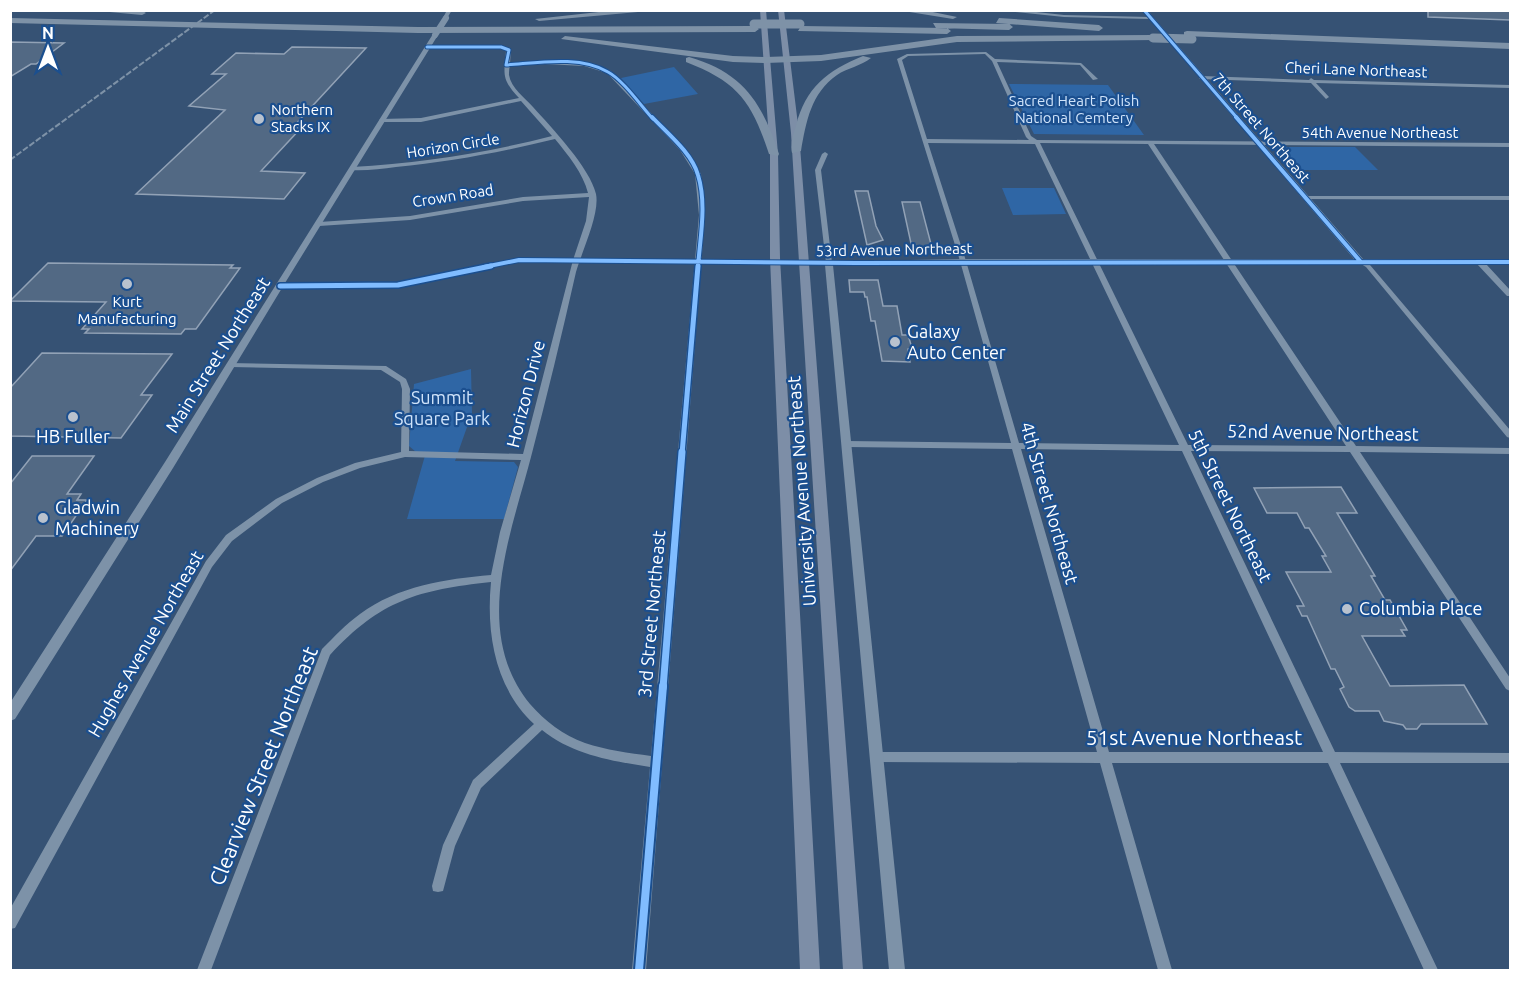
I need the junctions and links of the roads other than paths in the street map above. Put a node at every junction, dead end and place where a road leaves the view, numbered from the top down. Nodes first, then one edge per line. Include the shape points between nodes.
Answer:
1 (92, 10) edge
2 (450, 10) edge
3 (616, 10) edge
4 (640, 10) edge
5 (656, 10) edge
6 (763, 10) edge
7 (781, 10) edge
8 (901, 10) edge
9 (998, 10) edge
10 (1060, 10) edge
11 (1144, 10) edge
12 (10, 13) edge
13 (593, 16) junction
14 (1064, 16) junction
15 (169, 17) junction
16 (1150, 18) junction
17 (532, 19) junction
18 (10, 20) edge
19 (328, 22) junction
20 (82, 23) junction
21 (10, 25) edge
22 (754, 27) junction
23 (418, 30) junction
24 (1150, 35) junction
25 (1189, 37) junction
26 (946, 40) junction
27 (591, 42) junction
28 (1510, 45) edge
29 (427, 47) junction
30 (1510, 54) edge
31 (766, 60) junction
32 (785, 60) junction
33 (994, 60) junction
34 (506, 65) junction
35 (1202, 78) junction
36 (1095, 79) dead end
37 (1311, 80) junction
38 (1510, 87) edge
39 (1326, 98) dead end
40 (523, 99) junction
41 (381, 121) junction
42 (556, 137) junction
43 (925, 141) junction
44 (1150, 142) junction
45 (1257, 142) junction
46 (1037, 143) junction
47 (1510, 145) edge
48 (796, 151) junction
49 (774, 154) junction
50 (825, 154) dead end
51 (352, 169) junction
52 (593, 195) junction
53 (1306, 198) junction
54 (1510, 198) edge
55 (319, 224) junction
56 (576, 260) junction
57 (697, 261) junction
58 (963, 261) junction
59 (1360, 261) junction
60 (1479, 262) junction
61 (1510, 262) edge
62 (776, 263) junction
63 (805, 263) junction
64 (829, 263) junction
65 (1095, 263) junction
66 (1231, 263) junction
67 (280, 286) junction
68 (1510, 294) edge
69 (231, 365) junction
70 (1510, 435) edge
71 (847, 444) junction
72 (1016, 447) junction
73 (1184, 448) junction
74 (1354, 450) junction
75 (1510, 451) edge
76 (405, 454) junction
77 (527, 456) junction
78 (496, 578) junction
79 (1510, 686) edge
80 (10, 715) edge
81 (541, 724) junction
82 (877, 757) junction
83 (1104, 757) junction
84 (1331, 758) junction
85 (1510, 758) edge
86 (655, 762) junction
87 (438, 886) dead end
88 (10, 922) edge
89 (204, 970) edge
90 (639, 970) edge
91 (810, 970) edge
92 (853, 970) edge
93 (897, 970) edge
94 (1165, 970) edge
95 (1431, 970) edge

1 - 15 highway
2 - 29 street, Main Street Northeast, bridge
3 - 17 highway
4 - 13 highway
5 - 13 highway
6 - 31 main road, University Avenue Northeast
7 - 32 main road, University Avenue Northeast
8 - 24 highway
9 - 14 street
10 - 14 street
11 - 16 street, 7th Street Northeast
12 - 15 highway
13 - 17 highway
14 - 16 street
15 - 19 highway
16 - 35 street, 7th Street Northeast
17 - 19 highway
18 - 20 highway
19 - 22 highway
20 - 21 highway
20 - 23 highway
22 - 23 highway
22 - 24 highway
23 - 27 highway
24 - 25 highway, bridge
24 - 26 highway
25 - 28 highway
25 - 30 highway
26 - 32 highway
26 - 48 highway via 882,53 833,74 805,106
27 - 31 highway
27 - 49 highway via 668,54 725,76 754,103
29 - 34 street via 501,47 509,50
29 - 41 street, Main Street Northeast
31 - 32 highway
31 - 49 main road, University Avenue Northeast
32 - 48 main road, University Avenue Northeast
33 - 36 street via 1081,64
33 - 43 street, 4th Street Northeast via 986,53 911,54 899,59
33 - 46 street, 5th Street Northeast via 1029,137
34 - 40 street via 506,75
34 - 57 street, 3rd Street Northeast via 597,66 618,81 682,149 698,174 702,214
35 - 37 street, Cheri Lane Northeast
35 - 45 street, 7th Street Northeast
37 - 38 street, Cheri Lane Northeast
37 - 39 street
40 - 41 street via 421,120
40 - 42 street
41 - 51 street, Main Street Northeast
42 - 51 street, Horizon Circle via 432,163
42 - 52 street via 586,177
43 - 46 street, 54th Avenue Northeast
43 - 58 street, 4th Street Northeast
44 - 45 street, 54th Avenue Northeast
44 - 46 street, 54th Avenue Northeast
44 - 66 street
45 - 47 street, 54th Avenue Northeast
45 - 53 street, 7th Street Northeast
46 - 65 street, 5th Street Northeast
48 - 63 main road, University Avenue Northeast
49 - 62 main road, University Avenue Northeast
50 - 64 street via 818,170
51 - 55 street, Main Street Northeast
52 - 55 street, Crown Road via 523,199 410,218
52 - 56 street, Horizon Drive
53 - 54 street
53 - 59 street, 7th Street Northeast
55 - 67 street, Main Street Northeast
56 - 57 street, 53rd Avenue Northeast
56 - 67 street, 53rd Avenue Northeast via 501,262 398,285
56 - 77 street, Horizon Drive
57 - 62 street, 53rd Avenue Northeast
57 - 86 street, 3rd Street Northeast
58 - 64 street, 53rd Avenue Northeast
58 - 65 street, 53rd Avenue Northeast
58 - 72 street, 4th Street Northeast
59 - 60 street, 53rd Avenue Northeast
59 - 66 street, 53rd Avenue Northeast
59 - 70 street, 7th Street Northeast
60 - 61 street, 53rd Avenue Northeast
60 - 68 street
62 - 63 street, 53rd Avenue Northeast
62 - 91 main road, University Avenue Northeast
63 - 64 street, 53rd Avenue Northeast
63 - 92 main road, University Avenue Northeast
64 - 71 street
65 - 66 street, 53rd Avenue Northeast
65 - 73 street, 5th Street Northeast
66 - 74 street
67 - 69 street, Main Street Northeast
69 - 76 street via 383,368 403,381 406,389
69 - 80 street, Main Street Northeast
71 - 72 street, 52nd Avenue Northeast
71 - 82 street
72 - 73 street, 52nd Avenue Northeast
72 - 83 street, 4th Street Northeast
73 - 74 street, 52nd Avenue Northeast
73 - 84 street, 5th Street Northeast
74 - 75 street, 52nd Avenue Northeast
74 - 79 street
76 - 77 street, Hughes Avenue Northeast
76 - 88 street, Hughes Avenue Northeast via 358,465 320,480 279,501 229,538 209,564
77 - 78 street, Horizon Drive
78 - 81 street, Horizon Drive via 492,621 497,653 512,688
78 - 89 street, Clearview Street Northeast via 423,587 388,600 346,629 326,652
81 - 86 street, Horizon Drive via 578,745
81 - 87 street via 477,784 449,845
82 - 83 street, 51st Avenue Northeast
82 - 93 street
83 - 84 street, 51st Avenue Northeast
83 - 94 street, 4th Street Northeast
84 - 85 street, 51st Avenue Northeast
84 - 95 street, 5th Street Northeast
86 - 90 street, 3rd Street Northeast

